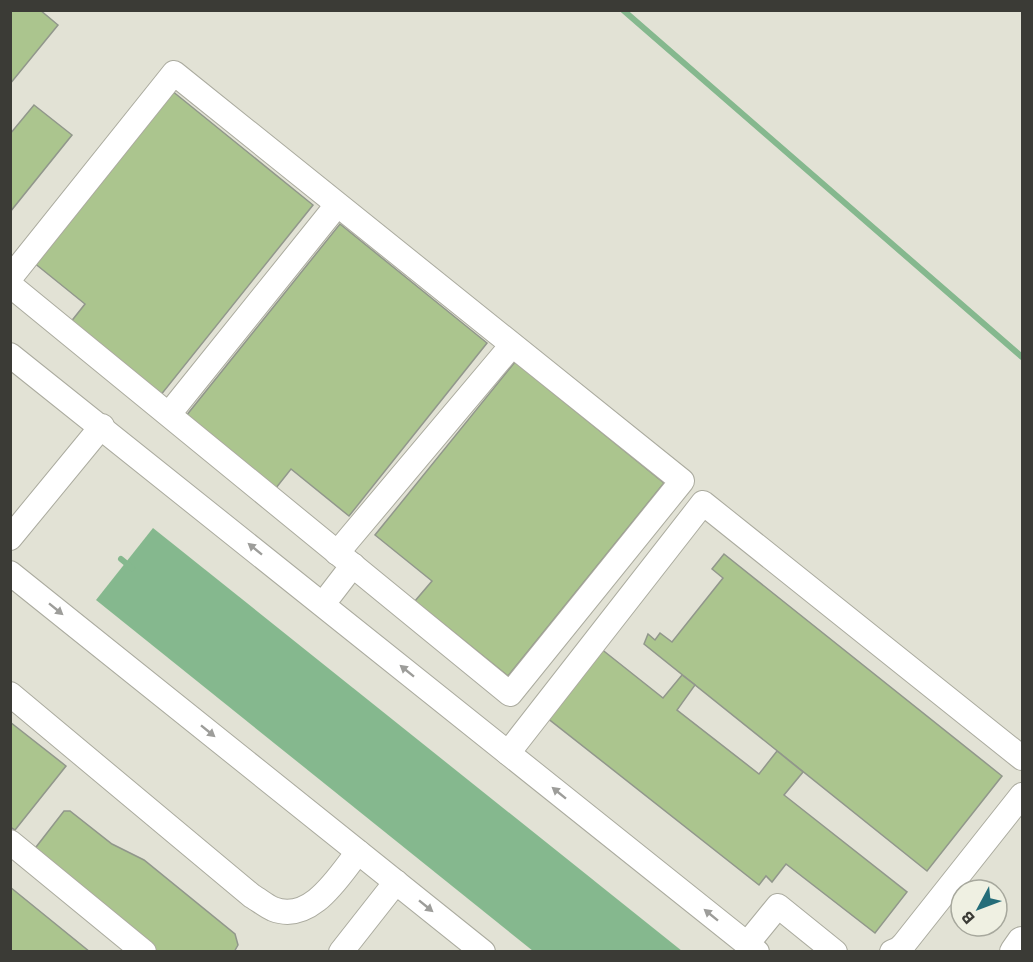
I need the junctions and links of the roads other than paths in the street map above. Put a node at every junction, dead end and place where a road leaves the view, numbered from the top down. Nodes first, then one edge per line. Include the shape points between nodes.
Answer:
1 (337, 205) junction
2 (10, 278) edge
3 (10, 285) edge
4 (512, 345) junction
5 (10, 354) edge
6 (168, 414) junction
7 (102, 426) junction
8 (10, 538) edge
9 (345, 559) junction
10 (10, 573) edge
11 (323, 604) junction
12 (10, 694) edge
13 (508, 753) junction
14 (1023, 758) edge
15 (1023, 795) edge
16 (10, 842) edge
17 (358, 852) junction
18 (396, 882) junction
19 (1023, 942) edge
20 (752, 948) edge
21 (144, 951) edge
22 (341, 951) edge
23 (483, 951) edge
24 (835, 951) edge
25 (892, 951) edge
26 (1015, 951) edge

1 - 2 street via 174,73
1 - 4 street
1 - 6 street
3 - 6 street
4 - 9 street
4 - 9 street via 682,481 510,694
5 - 7 street
6 - 9 street
7 - 8 street
11 -> 7 street
9 - 11 street
10 -> 17 street
13 -> 11 street
12 - 17 street via 252,896 273,909 294,911 312,904
13 - 14 street via 703,503
20 -> 13 street
15 - 25 street via 904,944
16 - 21 street
17 - 18 street
18 - 22 street
18 -> 23 street
19 - 26 main road
20 - 24 street via 778,906

